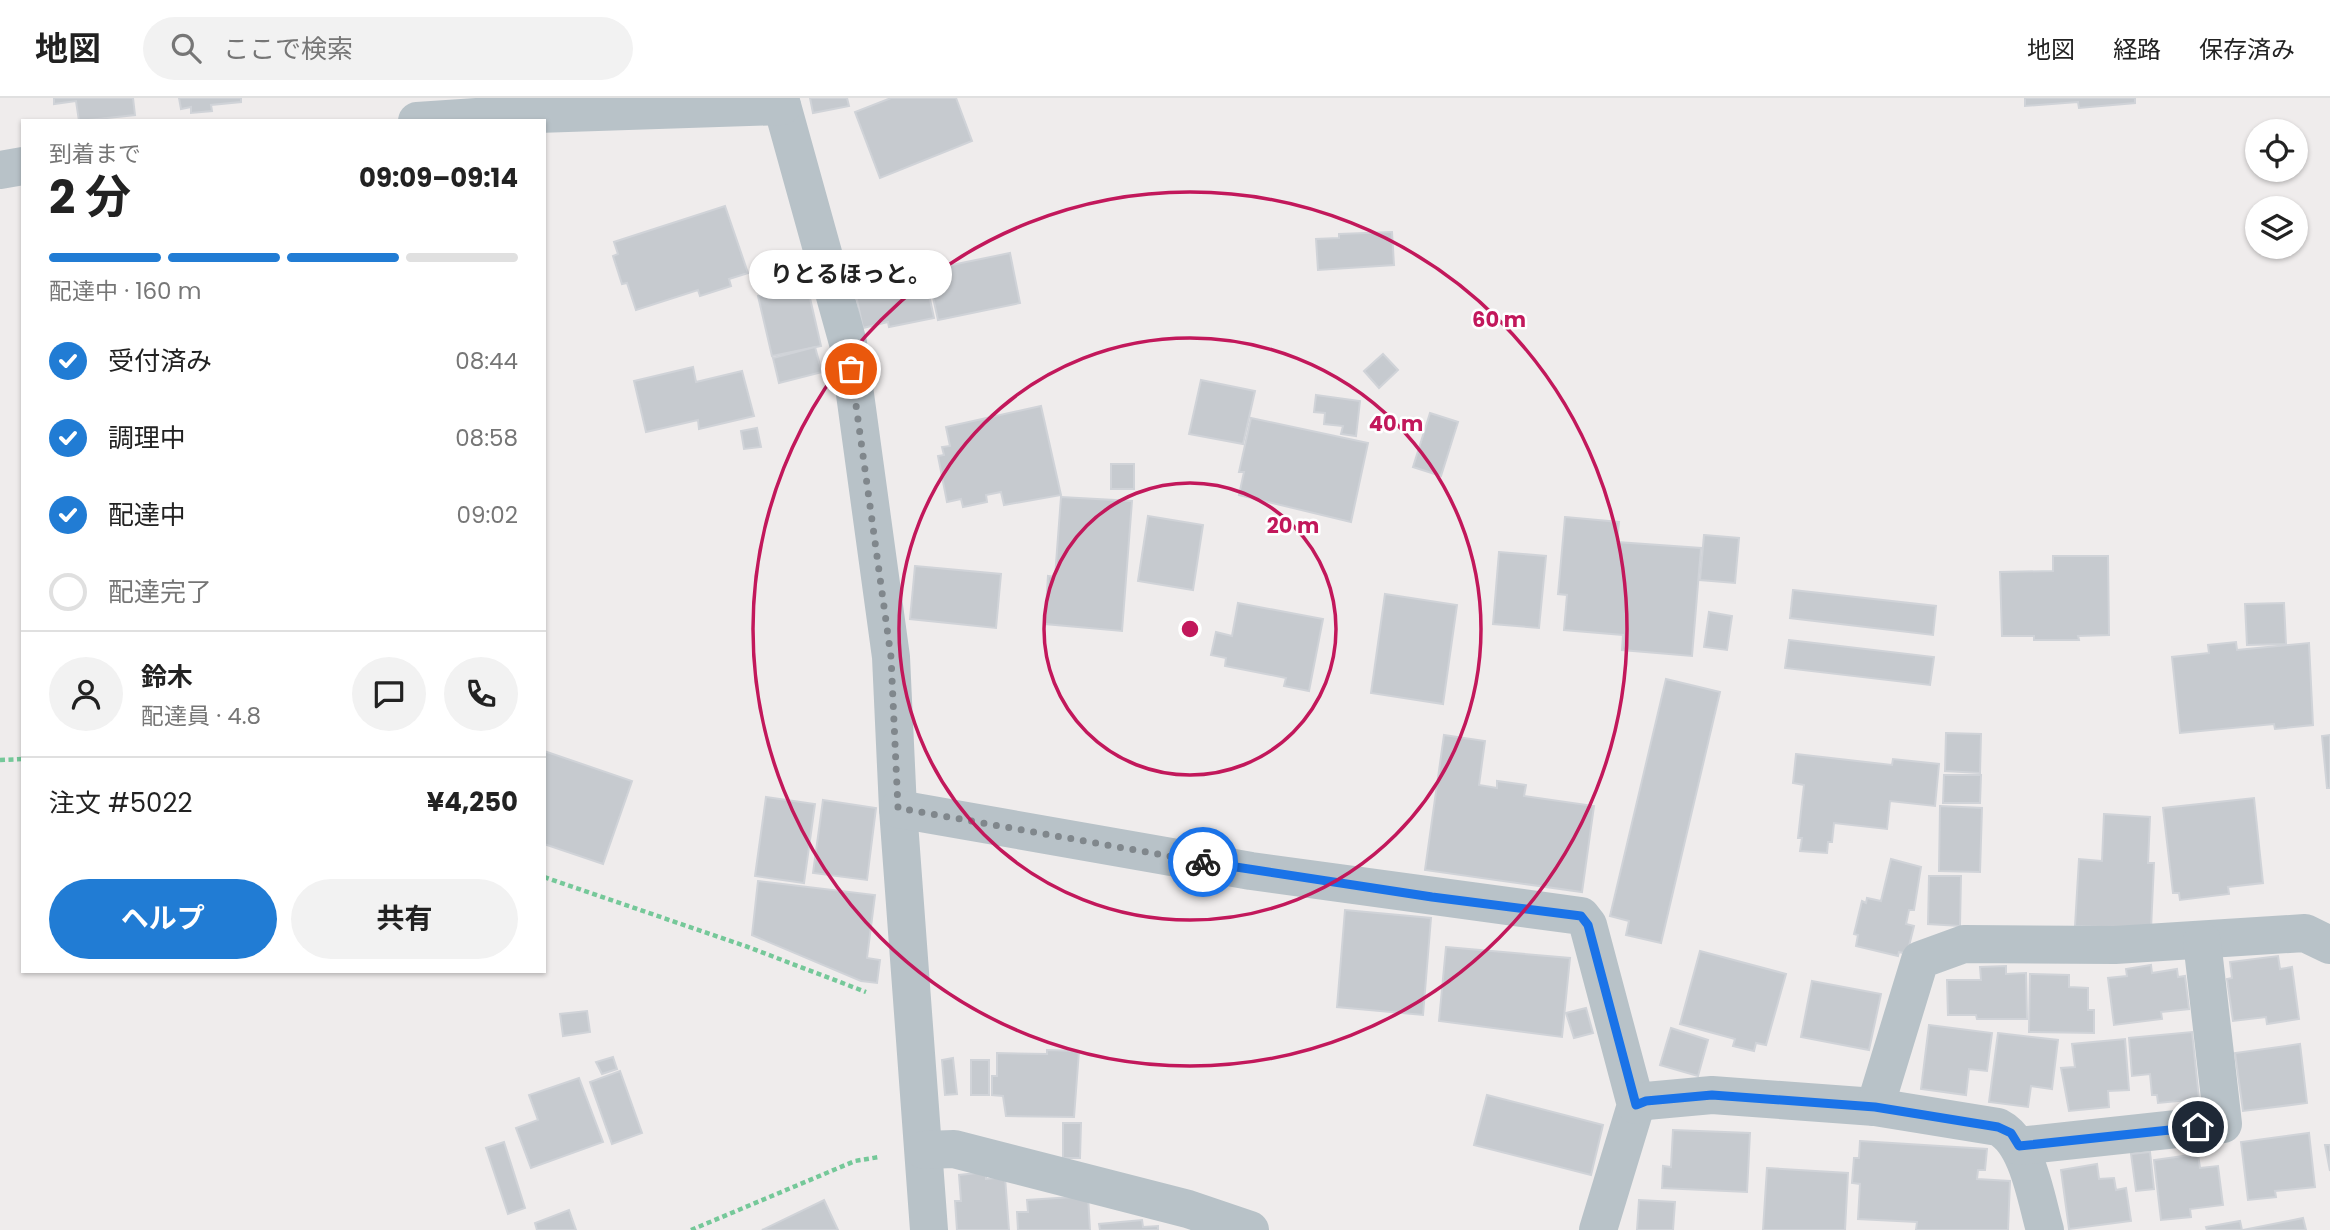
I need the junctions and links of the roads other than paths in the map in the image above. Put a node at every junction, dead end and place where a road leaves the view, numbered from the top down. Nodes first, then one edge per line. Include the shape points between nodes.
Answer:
1 (781, 102) edge
2 (447, 119) edge
3 (21, 166) edge
4 (0, 170) edge
5 (898, 808) junction
6 (2202, 941) junction
7 (2330, 945) edge
8 (1636, 1105) junction
9 (1875, 1107) junction
10 (2019, 1146) junction
11 (925, 1150) junction
12 (929, 1230) edge
13 (1250, 1230) edge
14 (1598, 1230) edge
15 (2045, 1230) edge

1 - 2 street
1 - 5 street via 848,343 891,657
3 - 4 street
5 - 8 street via 1251,871 1581,916 1588,925
5 - 11 street
6 - 7 street via 2305,933
6 - 9 street via 1964,944 1920,960
6 - 10 street via 2223,1124
8 - 9 street via 1712,1095
8 - 14 street
9 - 10 street via 1998,1127 2011,1133
10 - 15 street
11 - 12 street
11 - 13 street via 954,1149 1188,1209

